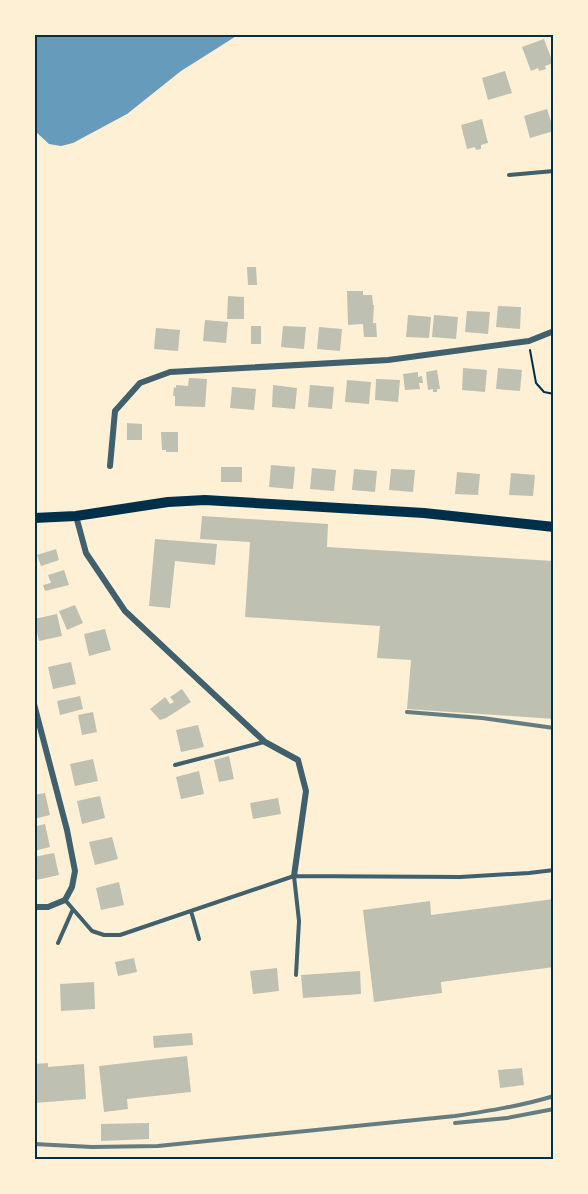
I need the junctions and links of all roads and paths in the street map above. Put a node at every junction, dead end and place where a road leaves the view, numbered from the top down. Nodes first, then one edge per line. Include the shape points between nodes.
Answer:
1 (554, 171) edge
2 (509, 175) dead end
3 (554, 331) edge
4 (529, 341) junction
5 (554, 394) edge
6 (110, 466) dead end
7 (76, 516) junction
8 (34, 518) edge
9 (554, 527) edge
10 (34, 704) edge
11 (265, 742) junction
12 (175, 765) dead end
13 (554, 870) edge
14 (294, 876) junction
15 (65, 900) junction
16 (34, 907) edge
17 (73, 909) junction
18 (191, 911) junction
19 (199, 939) dead end
20 (58, 942) dead end
21 (297, 975) dead end

1 - 2 lane
3 - 4 street
4 - 5 path via 536,383 544,392
4 - 6 street via 388,360 170,372 140,383 115,411
7 - 8 main road
7 - 9 main road via 205,500 424,513
7 - 11 street via 86,553 125,610
10 - 15 street via 75,871
11 - 12 lane
11 - 14 street via 298,760 306,791
13 - 14 lane via 460,877
14 - 18 lane
14 - 21 lane via 299,921
15 - 16 street via 48,907
15 - 17 lane
17 - 18 lane via 92,931 104,935 120,935
17 - 20 lane
18 - 19 lane

